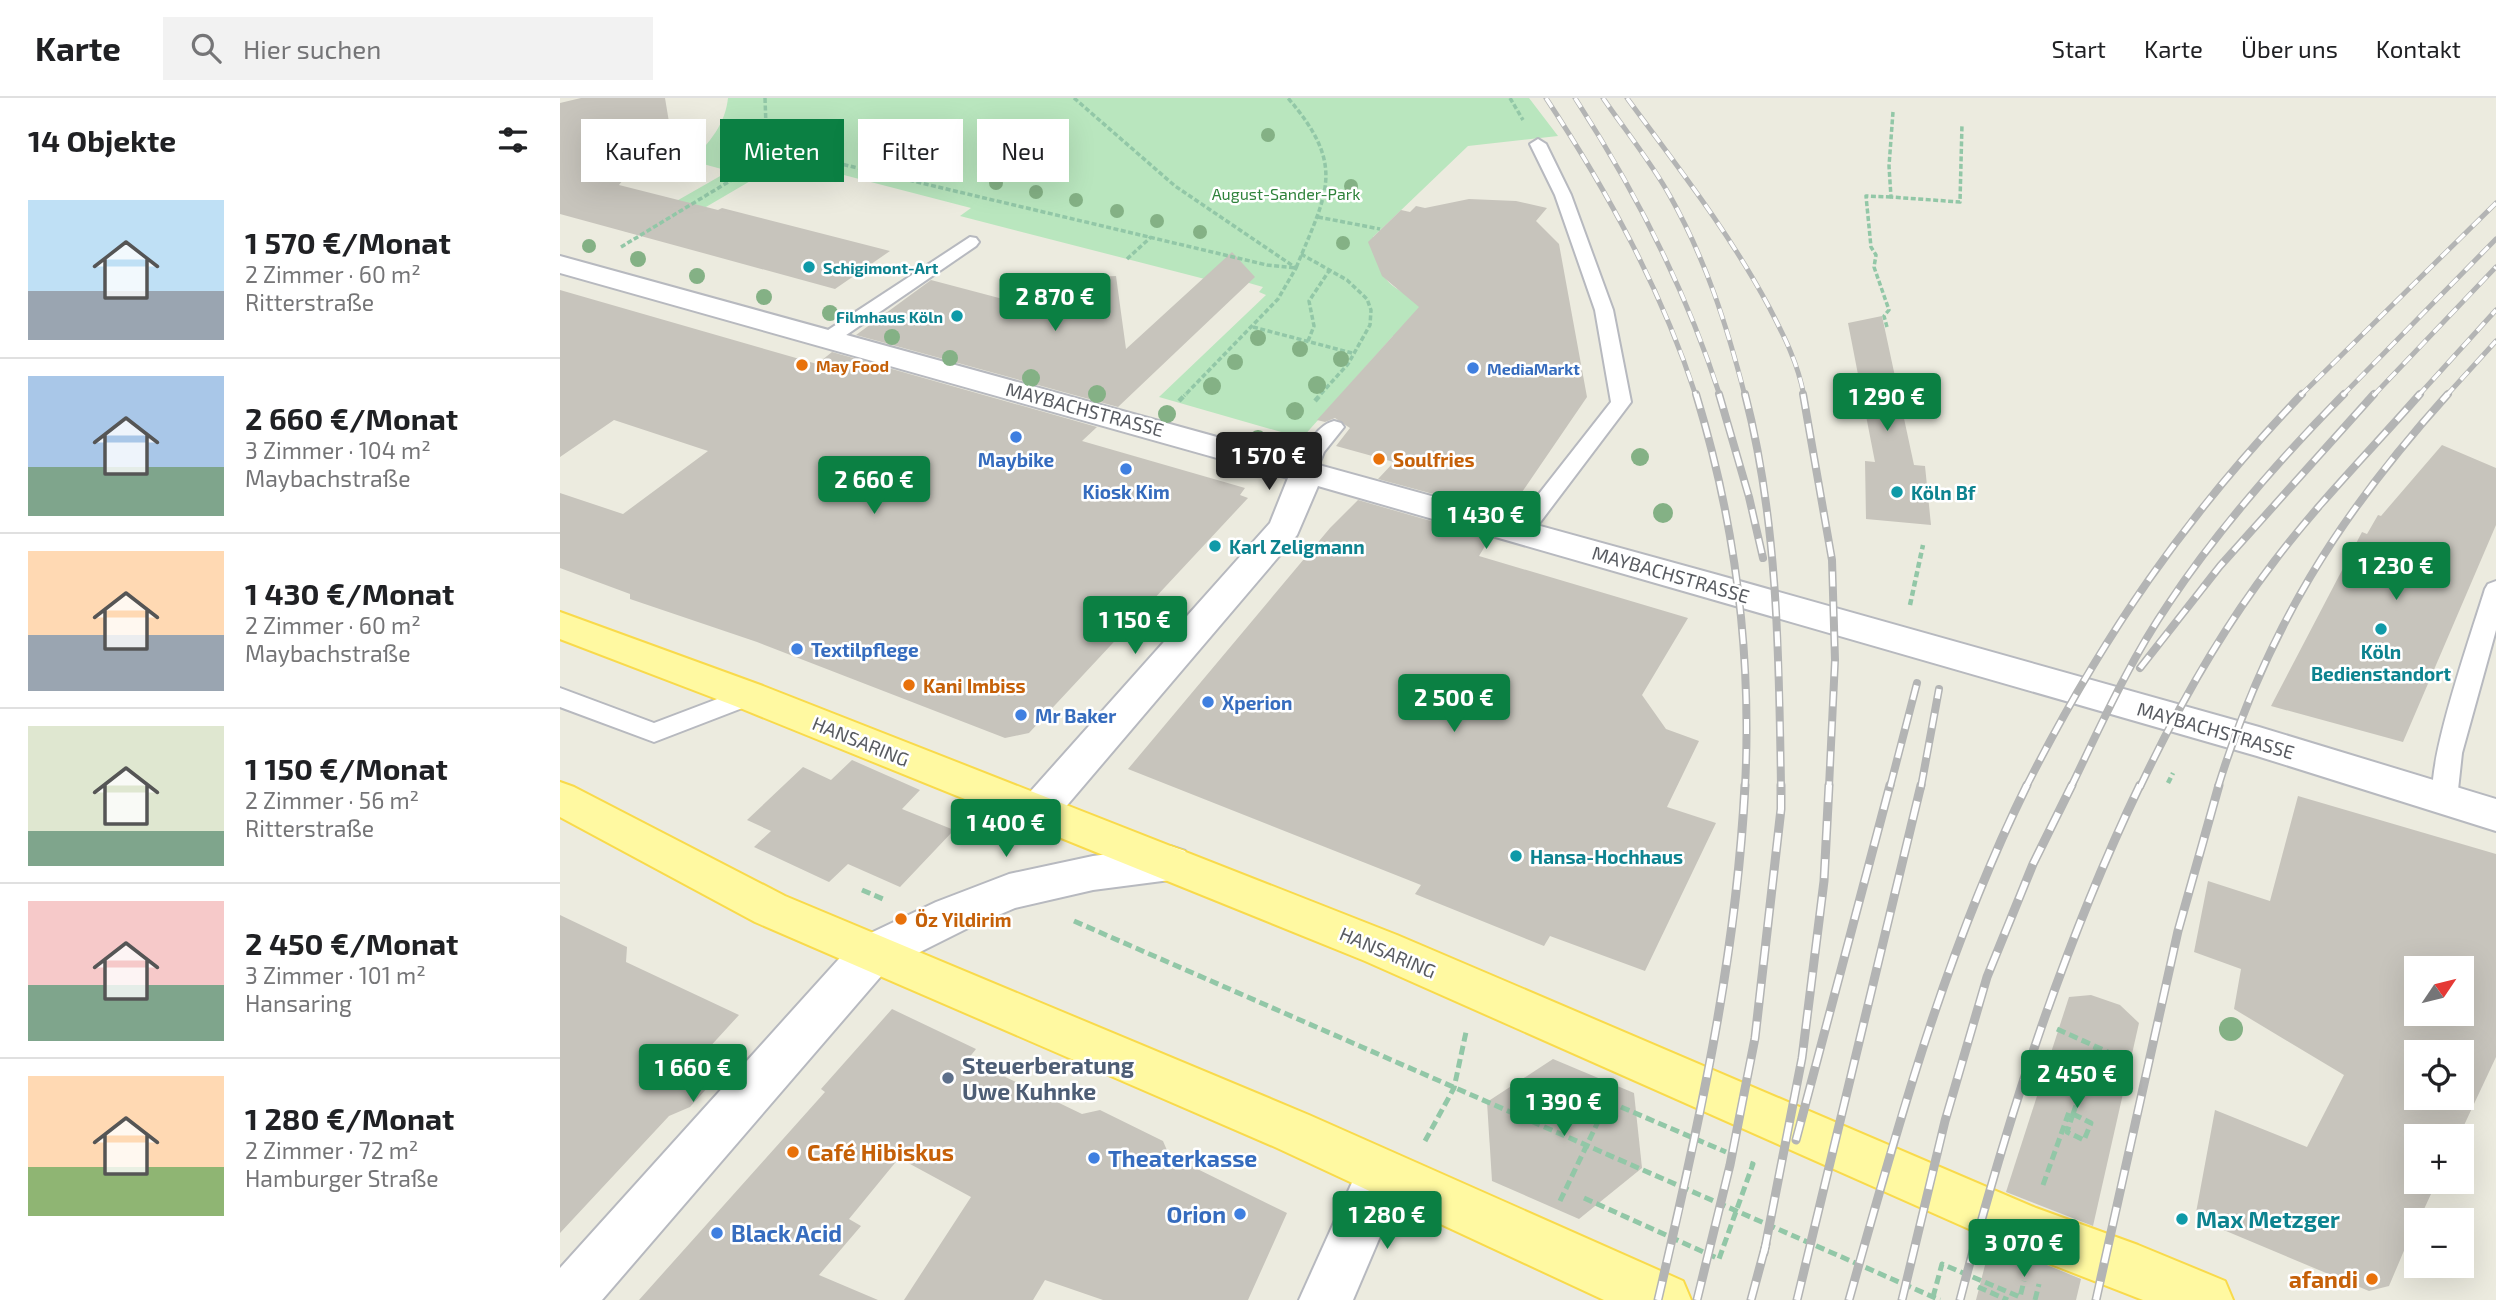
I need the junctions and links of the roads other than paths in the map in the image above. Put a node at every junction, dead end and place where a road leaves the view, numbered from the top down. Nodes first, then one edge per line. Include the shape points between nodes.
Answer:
1 (1538, 144) dead end
2 (970, 242) dead end
3 (560, 264) edge
4 (829, 338) junction
5 (1334, 428) dead end
6 (1307, 471) junction
7 (1521, 532) junction
8 (2496, 589) edge
9 (560, 625) edge
10 (749, 696) junction
11 (560, 697) edge
12 (560, 798) edge
13 (2444, 800) junction
14 (1037, 812) junction
15 (2496, 815) edge
16 (1170, 863) junction
17 (872, 954) junction
18 (1382, 1173) junction
19 (567, 1300) edge
20 (1326, 1300) edge
21 (1664, 1300) edge
22 (2206, 1300) edge

1 - 7 lane via 1563,195 1604,310 1621,402
2 - 4 lane
3 - 4 street, MAYBACHSTRASSE
4 - 6 street, MAYBACHSTRASSE
5 - 6 lane via 1314,450
6 - 7 street, MAYBACHSTRASSE
6 - 14 street via 1285,527
7 - 13 street, MAYBACHSTRASSE via 2259,742
8 - 13 lane via 2449,753
9 - 10 main road, HANSARING
10 - 11 lane via 654,733
10 - 14 main road, HANSARING
12 - 17 main road via 770,909
13 - 15 street, MAYBACHSTRASSE
14 - 16 main road, HANSARING
16 - 17 street via 1093,873 1009,892
16 - 22 main road, HANSARING via 1381,948 2030,1231
17 - 18 main road
17 - 19 street
18 - 20 street
18 - 21 main road

